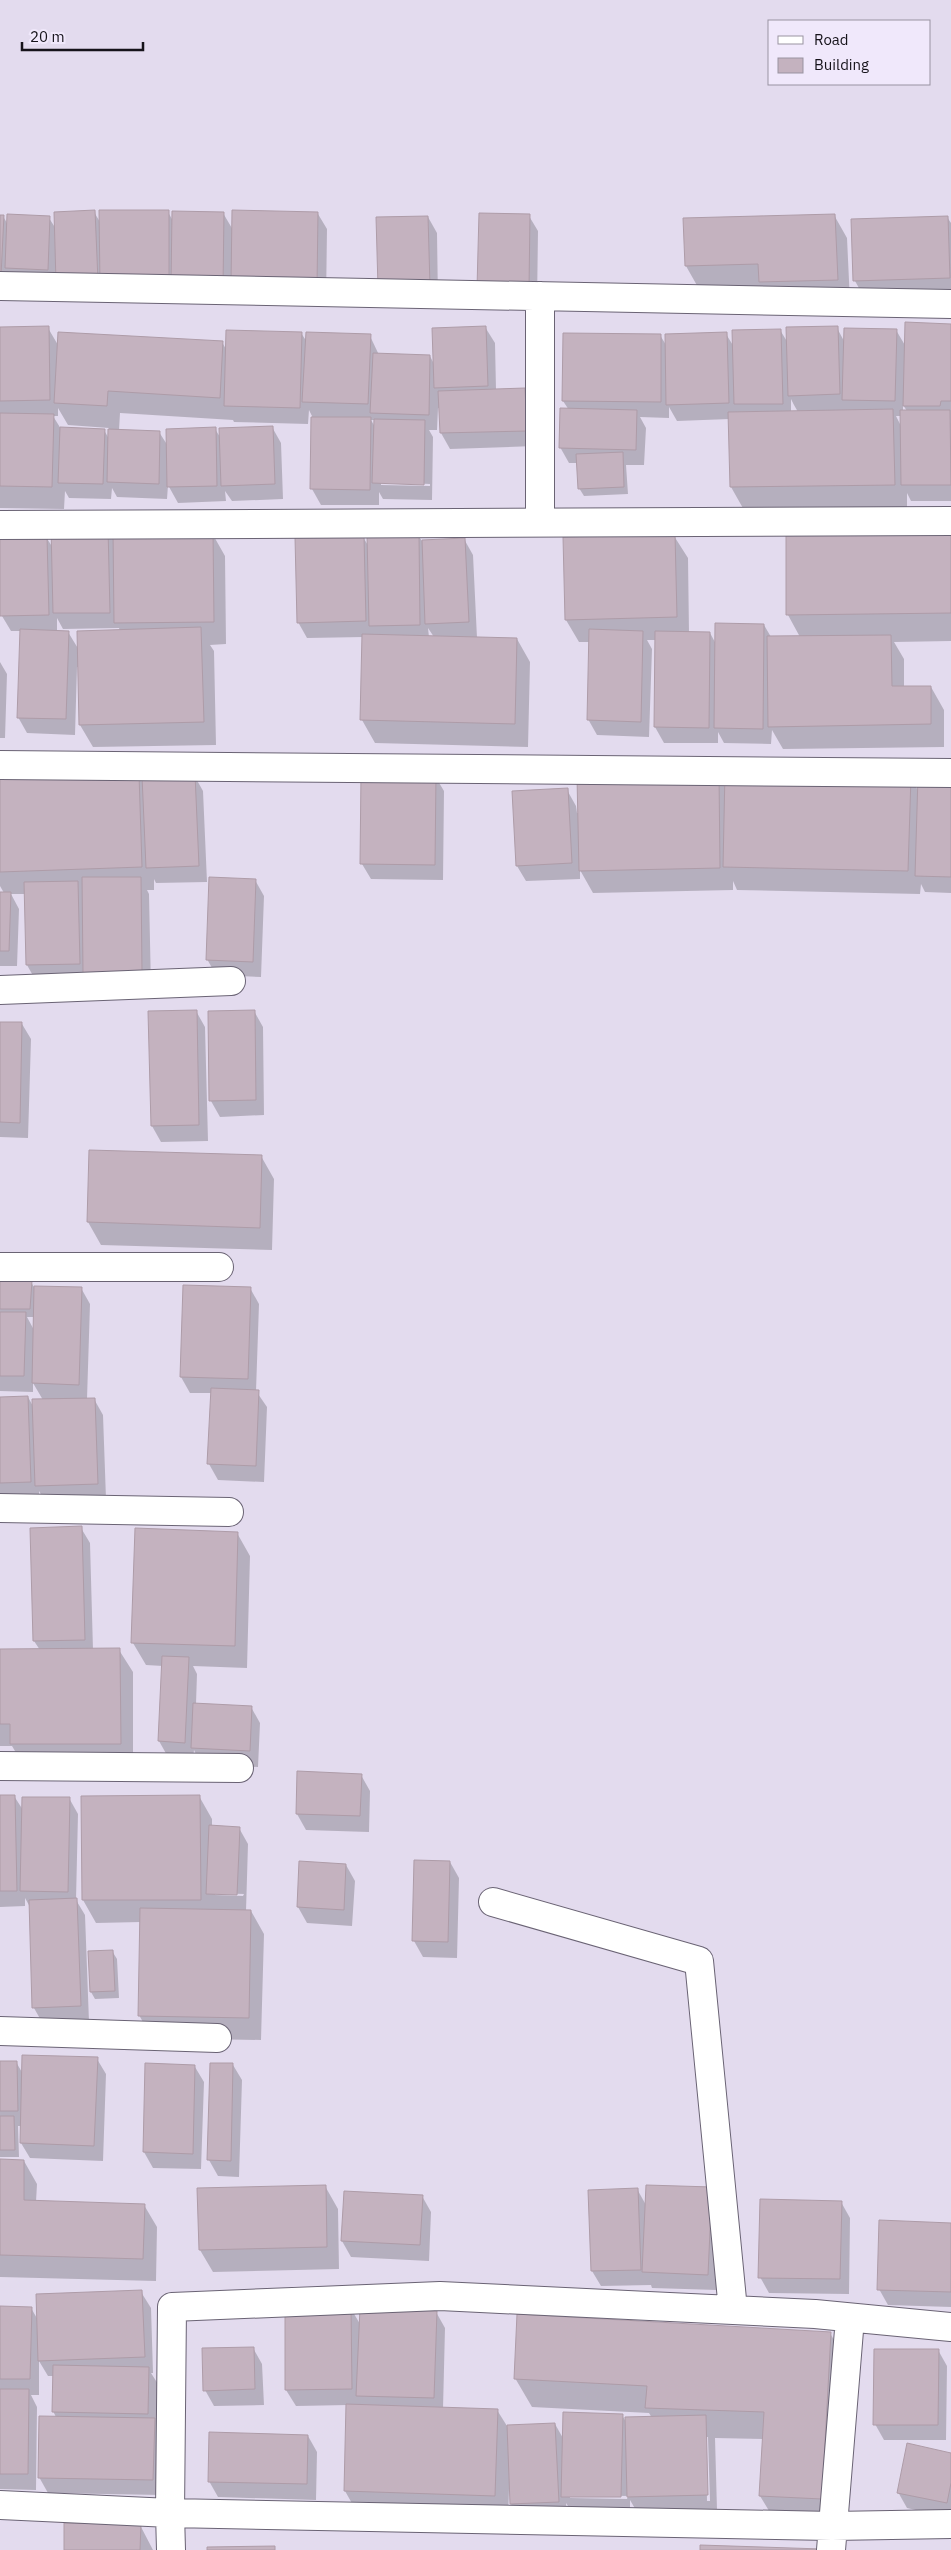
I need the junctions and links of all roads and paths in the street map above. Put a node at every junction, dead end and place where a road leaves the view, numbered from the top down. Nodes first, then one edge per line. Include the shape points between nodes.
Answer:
1 (0, 286) edge
2 (540, 296) junction
3 (951, 304) edge
4 (951, 521) edge
5 (540, 522) junction
6 (0, 525) edge
7 (0, 765) edge
8 (951, 773) edge
9 (231, 981) dead end
10 (0, 990) edge
11 (0, 1267) edge
12 (219, 1267) dead end
13 (0, 1508) edge
14 (229, 1512) dead end
15 (0, 1766) edge
16 (239, 1768) dead end
17 (493, 1902) dead end
18 (0, 2031) edge
19 (217, 2038) dead end
20 (733, 2310) junction
21 (850, 2318) junction
22 (951, 2327) edge
23 (0, 2505) edge
24 (170, 2514) junction
25 (951, 2524) edge
26 (831, 2538) edge
27 (171, 2550) edge

1 - 2 street
2 - 3 street
2 - 5 street
4 - 5 street
5 - 6 street
7 - 8 street
9 - 10 street
11 - 12 street
13 - 14 street
15 - 16 street
17 - 20 street via 699,1961
18 - 19 street
20 - 21 street
20 - 24 street via 440,2296 172,2307
21 - 22 street
21 - 26 street
23 - 24 street
24 - 26 street
24 - 27 street
25 - 26 street

